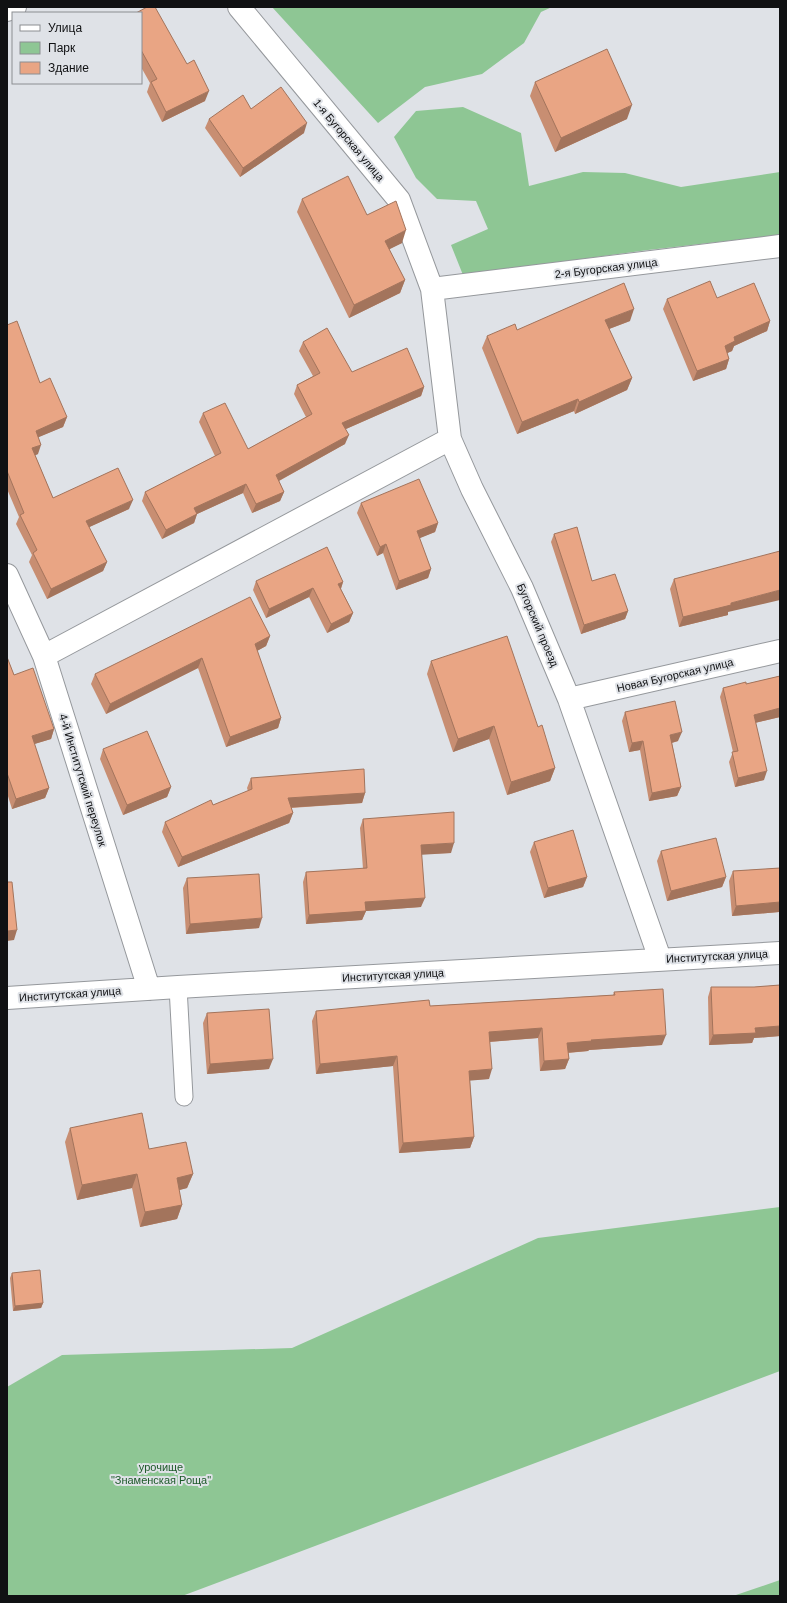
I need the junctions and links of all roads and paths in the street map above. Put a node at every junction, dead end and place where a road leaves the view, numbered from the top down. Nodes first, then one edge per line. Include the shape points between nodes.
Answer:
1 (15, 7) edge
2 (239, 7) edge
3 (7, 10) edge
4 (780, 246) edge
5 (432, 289) junction
6 (450, 438) junction
7 (7, 575) edge
8 (780, 651) edge
9 (44, 656) junction
10 (569, 698) junction
11 (780, 953) edge
12 (660, 960) junction
13 (178, 987) junction
14 (149, 989) junction
15 (7, 998) edge
16 (184, 1097) dead end

1 - 3 street
2 - 5 street, 1-я Бугорская улица via 399,200
4 - 5 street, 2-я Бугорская улица
5 - 6 street, Бугорский проезд
6 - 9 street
6 - 10 street, Бугорский проезд via 472,489 522,588
7 - 9 street, 4-й Институтский переулок
8 - 10 street, Новая Бугорская улица
9 - 14 street, 4-й Институтский переулок
10 - 12 street, Бугорский проезд
11 - 12 street, Институтская улица
12 - 13 street, Институтская улица
13 - 14 street, Институтская улица
13 - 16 lane
14 - 15 street, Институтская улица

